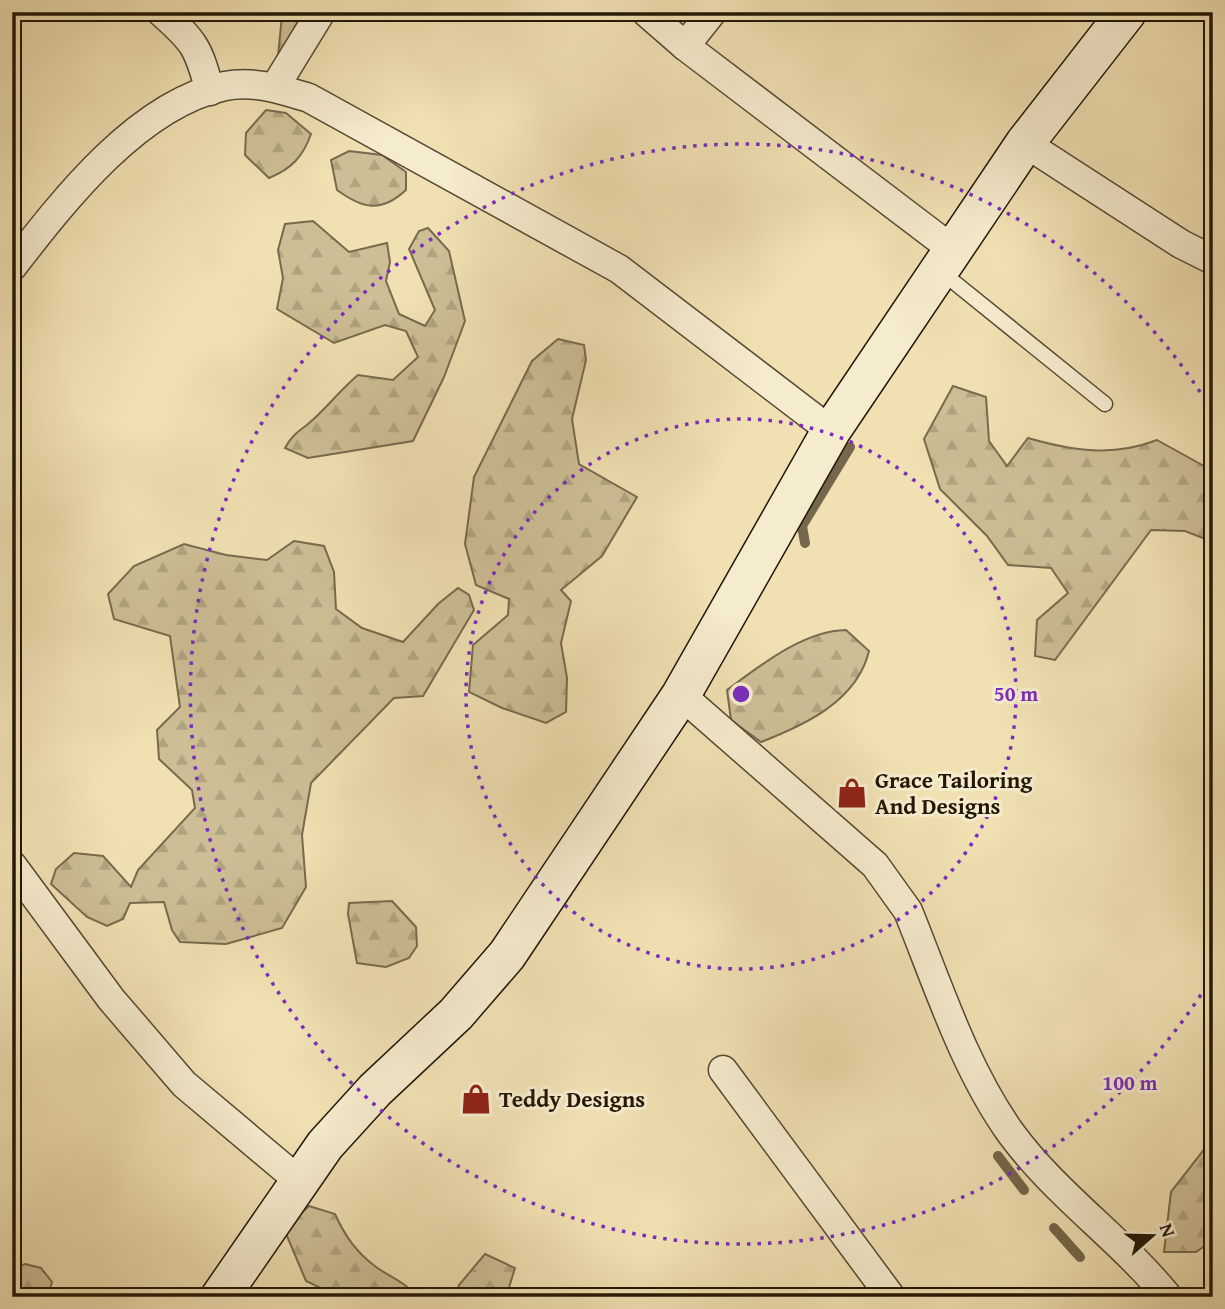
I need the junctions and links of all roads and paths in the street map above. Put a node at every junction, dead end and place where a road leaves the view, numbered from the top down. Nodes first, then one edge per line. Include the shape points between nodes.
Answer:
1 (161, 12) edge
2 (321, 12) edge
3 (646, 12) edge
4 (712, 12) edge
5 (1127, 12) edge
6 (685, 46) junction
7 (275, 87) junction
8 (210, 91) junction
9 (1025, 143) junction
10 (945, 259) junction
11 (1213, 260) edge
12 (12, 267) edge
13 (1105, 404) dead end
14 (831, 431) junction
15 (681, 695) junction
16 (12, 865) edge
17 (723, 1070) dead end
18 (298, 1180) junction
19 (1157, 1293) edge
20 (220, 1297) edge
21 (891, 1297) edge

1 - 8 street via 199,52
2 - 7 street
3 - 6 street
4 - 6 street
5 - 9 street
6 - 10 street
7 - 8 street via 226,85
7 - 14 street via 309,99 619,269
8 - 12 street via 154,120 104,159 66,197
9 - 10 street
9 - 11 street
10 - 13 lane
10 - 14 street
14 - 15 street
15 - 18 street via 507,955 456,1014 375,1090
15 - 19 street via 850,842 890,883 908,911 970,1061 1010,1132
16 - 18 street via 111,999 184,1084
17 - 21 street
18 - 20 street

